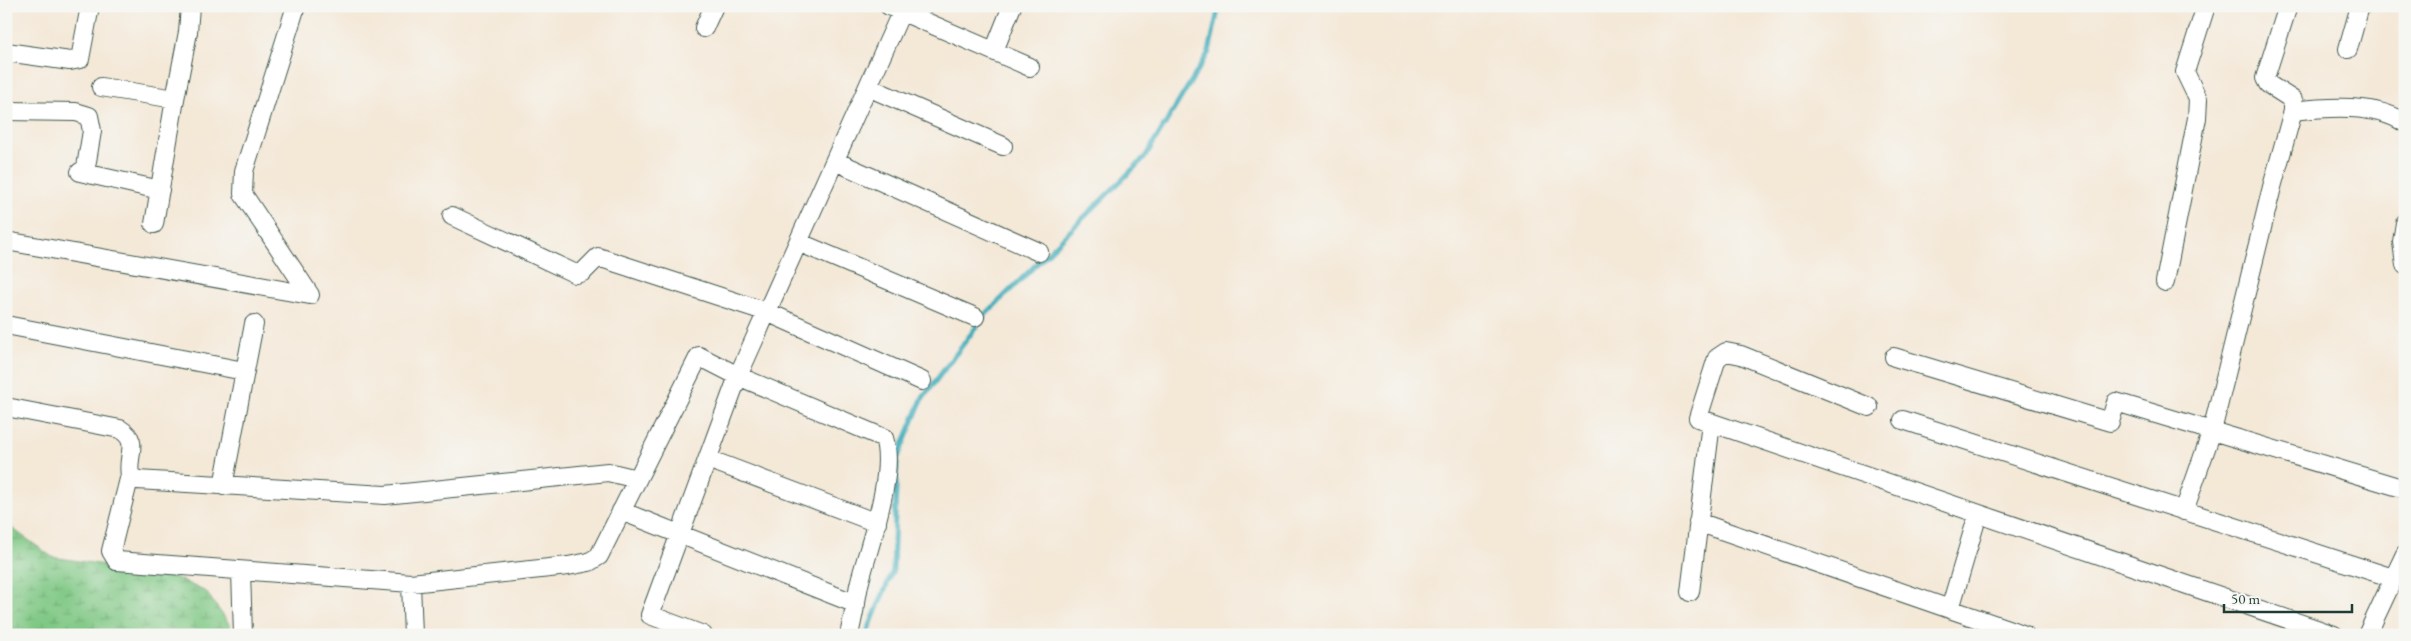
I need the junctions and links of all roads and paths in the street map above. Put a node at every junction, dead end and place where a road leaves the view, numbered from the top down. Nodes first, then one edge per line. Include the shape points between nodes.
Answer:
1 (90, 6) edge
2 (296, 6) edge
3 (714, 6) edge
4 (1012, 6) edge
5 (2206, 6) edge
6 (2288, 6) edge
7 (2360, 6) edge
8 (185, 7) edge
9 (898, 8) edge
10 (704, 28) dead end
11 (2348, 48) dead end
12 (6, 52) edge
13 (994, 52) junction
14 (1030, 67) dead end
15 (868, 86) junction
16 (101, 87) dead end
17 (174, 99) junction
18 (6, 111) edge
19 (2293, 111) junction
20 (2405, 123) edge
21 (1003, 146) dead end
22 (835, 161) junction
23 (160, 190) junction
24 (452, 216) dead end
25 (2405, 223) edge
26 (154, 224) dead end
27 (6, 241) edge
28 (798, 242) junction
29 (1039, 252) dead end
30 (2405, 265) edge
31 (2166, 282) dead end
32 (767, 312) junction
33 (975, 316) dead end
34 (254, 324) dead end
35 (6, 325) edge
36 (1894, 357) dead end
37 (244, 370) junction
38 (738, 376) junction
39 (922, 381) dead end
40 (1869, 406) dead end
41 (6, 407) edge
42 (1903, 420) dead end
43 (1711, 423) junction
44 (2212, 432) junction
45 (708, 459) junction
46 (130, 475) junction
47 (638, 479) junction
48 (223, 486) junction
49 (2405, 489) edge
50 (622, 511) junction
51 (2184, 511) junction
52 (1978, 514) junction
53 (1698, 522) junction
54 (877, 523) junction
55 (680, 534) junction
56 (2405, 554) edge
57 (241, 571) junction
58 (2394, 578) junction
59 (411, 583) junction
60 (1690, 592) dead end
61 (856, 604) junction
62 (1950, 609) junction
63 (243, 635) edge
64 (413, 635) edge
65 (703, 635) edge
66 (849, 635) edge
67 (2025, 635) edge
68 (2334, 635) edge
69 (2367, 635) edge

1 - 12 street via 80,59 70,61
2 - 27 street via 244,171 243,194 310,295
3 - 10 street
4 - 13 street
5 - 31 street via 2185,72 2198,99 2198,118
6 - 19 street via 2265,78 2268,84 2294,100
7 - 11 street
8 - 17 street via 188,32
9 - 13 street
9 - 15 street
13 - 14 street
15 - 21 street
15 - 22 street
16 - 17 street
17 - 23 street
18 - 23 street via 76,112 89,116 92,131 83,173
19 - 20 street via 2314,108 2376,110
19 - 44 street
22 - 28 street
22 - 29 street
23 - 26 street
24 - 32 street via 576,274 583,272 598,257
25 - 30 street via 2402,242
28 - 32 street
28 - 33 street
32 - 38 street
32 - 39 street
34 - 37 street
35 - 37 street
36 - 44 street via 2110,422 2116,402
37 - 48 street
38 - 45 street
38 - 47 street via 699,356
38 - 54 street via 884,438 888,451
40 - 43 street via 1726,352 1717,358 1698,418
41 - 46 street via 120,429 132,440 128,466
42 - 51 street
43 - 52 street
43 - 53 street
44 - 49 street
44 - 51 street
45 - 54 street
45 - 55 street
46 - 48 street via 137,480
46 - 57 street via 111,551 117,561
47 - 48 street via 608,472 385,495
47 - 50 street
50 - 55 street
50 - 59 street via 599,556 589,562
51 - 58 street
52 - 62 street
52 - 68 street
53 - 60 street
53 - 62 street
54 - 61 street
55 - 61 street
55 - 65 street via 650,615
56 - 58 street
57 - 59 street
57 - 63 street
58 - 69 street
59 - 64 street
61 - 66 street
62 - 67 street

